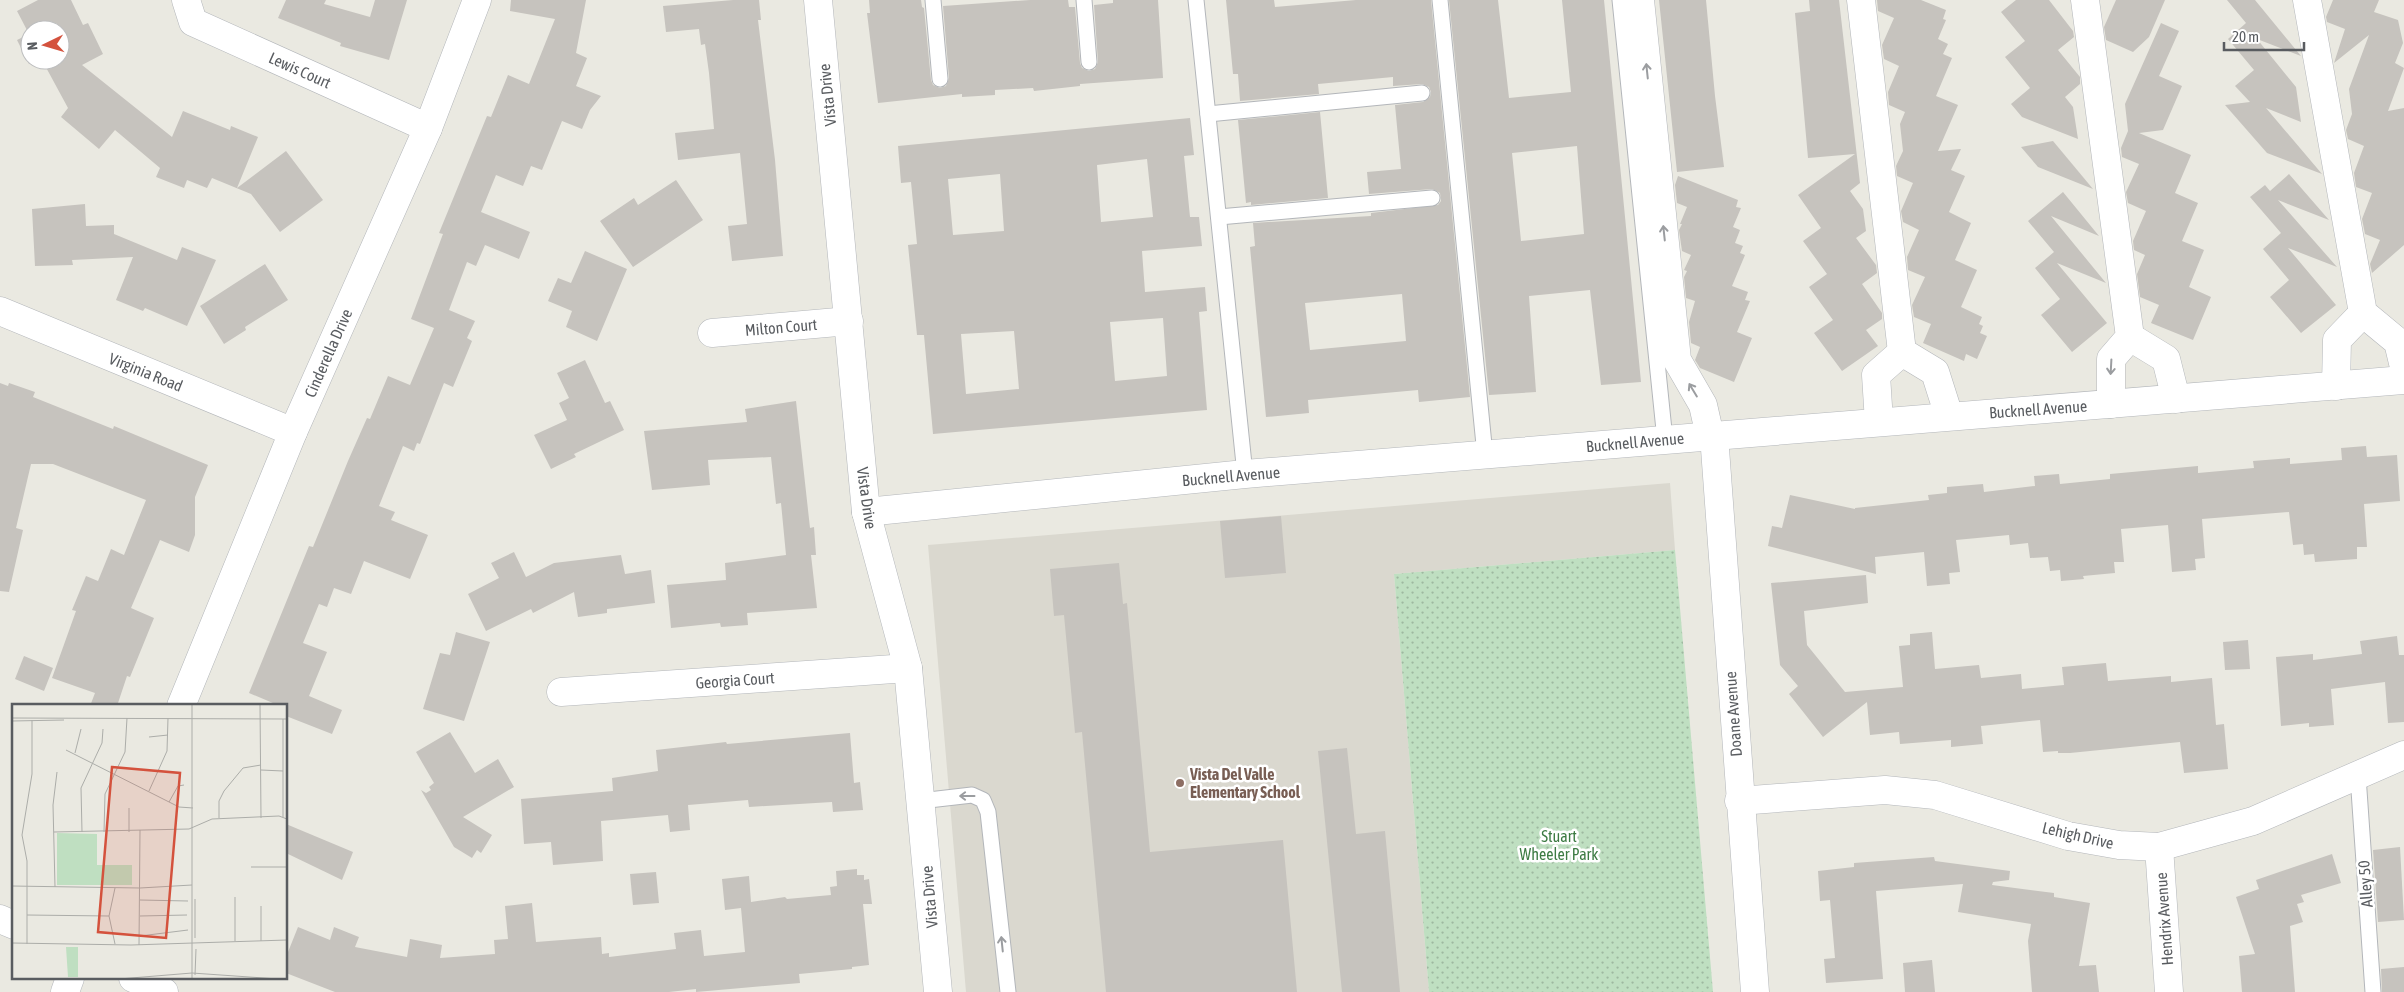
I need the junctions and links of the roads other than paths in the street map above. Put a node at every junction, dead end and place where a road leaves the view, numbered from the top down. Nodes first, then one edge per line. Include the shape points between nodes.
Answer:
1 (186, 0) edge
2 (477, 0) edge
3 (818, 0) edge
4 (933, 0) edge
5 (1084, 0) edge
6 (1196, 0) edge
7 (1440, 0) edge
8 (1620, 0) edge
9 (1640, 0) edge
10 (1861, 0) edge
11 (2085, 0) edge
12 (2307, 0) edge
13 (1089, 62) dead end
14 (940, 78) dead end
15 (1422, 93) dead end
16 (1208, 114) junction
17 (428, 128) junction
18 (1432, 198) dead end
19 (1219, 218) junction
20 (0, 311) edge
21 (2363, 313) junction
22 (849, 321) junction
23 (712, 332) dead end
24 (2130, 337) junction
25 (1902, 352) junction
26 (2404, 367) edge
27 (2404, 380) edge
28 (2336, 386) junction
29 (2176, 398) junction
30 (2111, 404) junction
31 (1949, 416) junction
32 (1878, 422) junction
33 (293, 432) junction
34 (1712, 435) junction
35 (1665, 440) junction
36 (1485, 454) junction
37 (1245, 474) junction
38 (866, 512) junction
39 (908, 668) junction
40 (561, 692) dead end
41 (182, 704) edge
42 (2404, 755) edge
43 (2358, 776) junction
44 (920, 801) junction
45 (1739, 801) junction
46 (2159, 847) junction
47 (0, 918) edge
48 (12, 924) edge
49 (69, 980) edge
50 (137, 980) edge
51 (64, 992) edge
52 (164, 992) edge
53 (938, 992) edge
54 (1008, 992) edge
55 (1755, 992) edge
56 (2169, 992) edge
57 (2373, 992) edge

1 - 17 street, Lewis Court via 193,22
2 - 17 street, Cinderella Drive
3 - 22 street, Vista Drive
4 - 14 lane
5 - 13 lane
6 - 16 lane
7 - 36 lane
8 - 35 lane
34 -> 9 street, Doane Avenue via 1702,406 1677,360
10 - 25 street
11 - 24 street
12 - 21 street
15 - 16 lane
16 - 19 lane
17 - 33 street, Cinderella Drive
18 - 19 lane
19 - 37 lane
20 - 33 street, Virginia Road
21 - 26 street via 2398,342
21 - 28 street via 2337,340
22 - 23 street, Milton Court
22 - 38 street, Vista Drive
24 - 29 street via 2166,359
24 -> 30 street via 2111,359
25 - 31 street via 1935,372
25 - 32 street via 1876,375
27 - 28 street, Bucknell Avenue
28 - 29 street, Bucknell Avenue
29 - 30 street, Bucknell Avenue
30 - 31 street, Bucknell Avenue
31 - 32 street, Bucknell Avenue
32 - 34 street, Bucknell Avenue
33 - 41 street, Cinderella Drive
34 - 35 street, Bucknell Avenue
34 - 45 street, Doane Avenue
35 - 36 street, Bucknell Avenue
36 - 37 street, Bucknell Avenue
37 - 38 street, Bucknell Avenue
38 - 39 street, Vista Drive
39 - 40 street, Georgia Court
39 - 44 street, Vista Drive
42 - 43 street, Lehigh Drive
43 - 46 street, Lehigh Drive via 2254,821
43 - 57 lane, Alley 50
44 - 53 street, Vista Drive
54 -> 44 lane via 988,812 983,800 972,794
45 - 46 street, Lehigh Drive via 1885,790 1935,795 2068,836 2119,845
45 - 55 street, Doane Avenue
46 - 56 street, Hendrix Avenue
47 - 48 street
49 - 51 street
50 - 52 street

